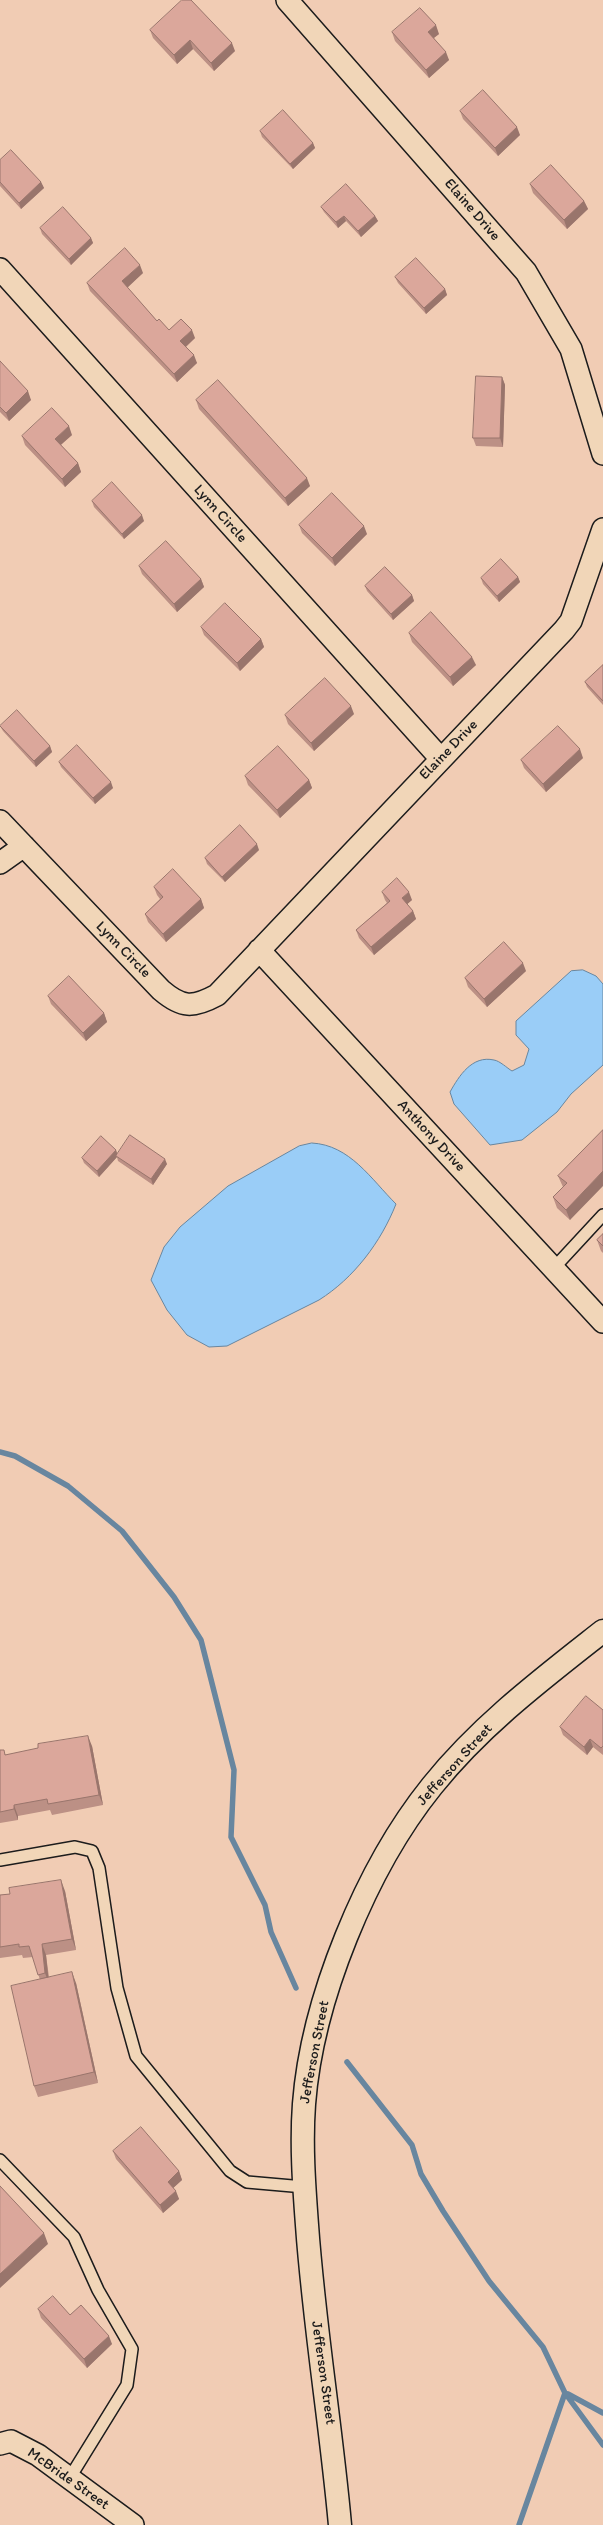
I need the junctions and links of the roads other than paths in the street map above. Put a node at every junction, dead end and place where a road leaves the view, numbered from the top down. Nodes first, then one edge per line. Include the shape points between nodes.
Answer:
1 (287, 0) edge
2 (0, 269) edge
3 (603, 454) edge
4 (603, 529) edge
5 (441, 759) junction
6 (0, 821) edge
7 (24, 846) junction
8 (0, 863) edge
9 (259, 950) junction
10 (603, 1215) edge
11 (553, 1269) junction
12 (603, 1322) edge
13 (603, 1631) edge
14 (0, 1860) edge
15 (0, 2160) edge
16 (304, 2187) junction
17 (0, 2444) edge
18 (69, 2479) junction
19 (133, 2525) edge
20 (340, 2525) edge

1 - 3 street, Elaine Drive via 526,272 571,349
2 - 5 street, Lynn Circle
4 - 5 street, Elaine Drive via 571,621
5 - 9 street, Elaine Drive
6 - 7 street, Lynn Circle
7 - 8 street
7 - 9 street, Lynn Circle via 173,1000 188,1005 202,1003 217,995
9 - 11 street, Anthony Drive
10 - 11 lane
11 - 12 street, Anthony Drive
13 - 16 street, Jefferson Street via 513,1702 456,1758 405,1823 379,1870 358,1910 321,2007 304,2105
14 - 16 lane via 75,1847 92,1851 99,1868 117,1988 136,2056 230,2172 247,2182
15 - 18 lane via 74,2237 98,2290 132,2349 127,2385
16 - 20 street, Jefferson Street via 312,2292
17 - 18 street, McBride Street via 11,2441 38,2455
18 - 19 street, McBride Street

